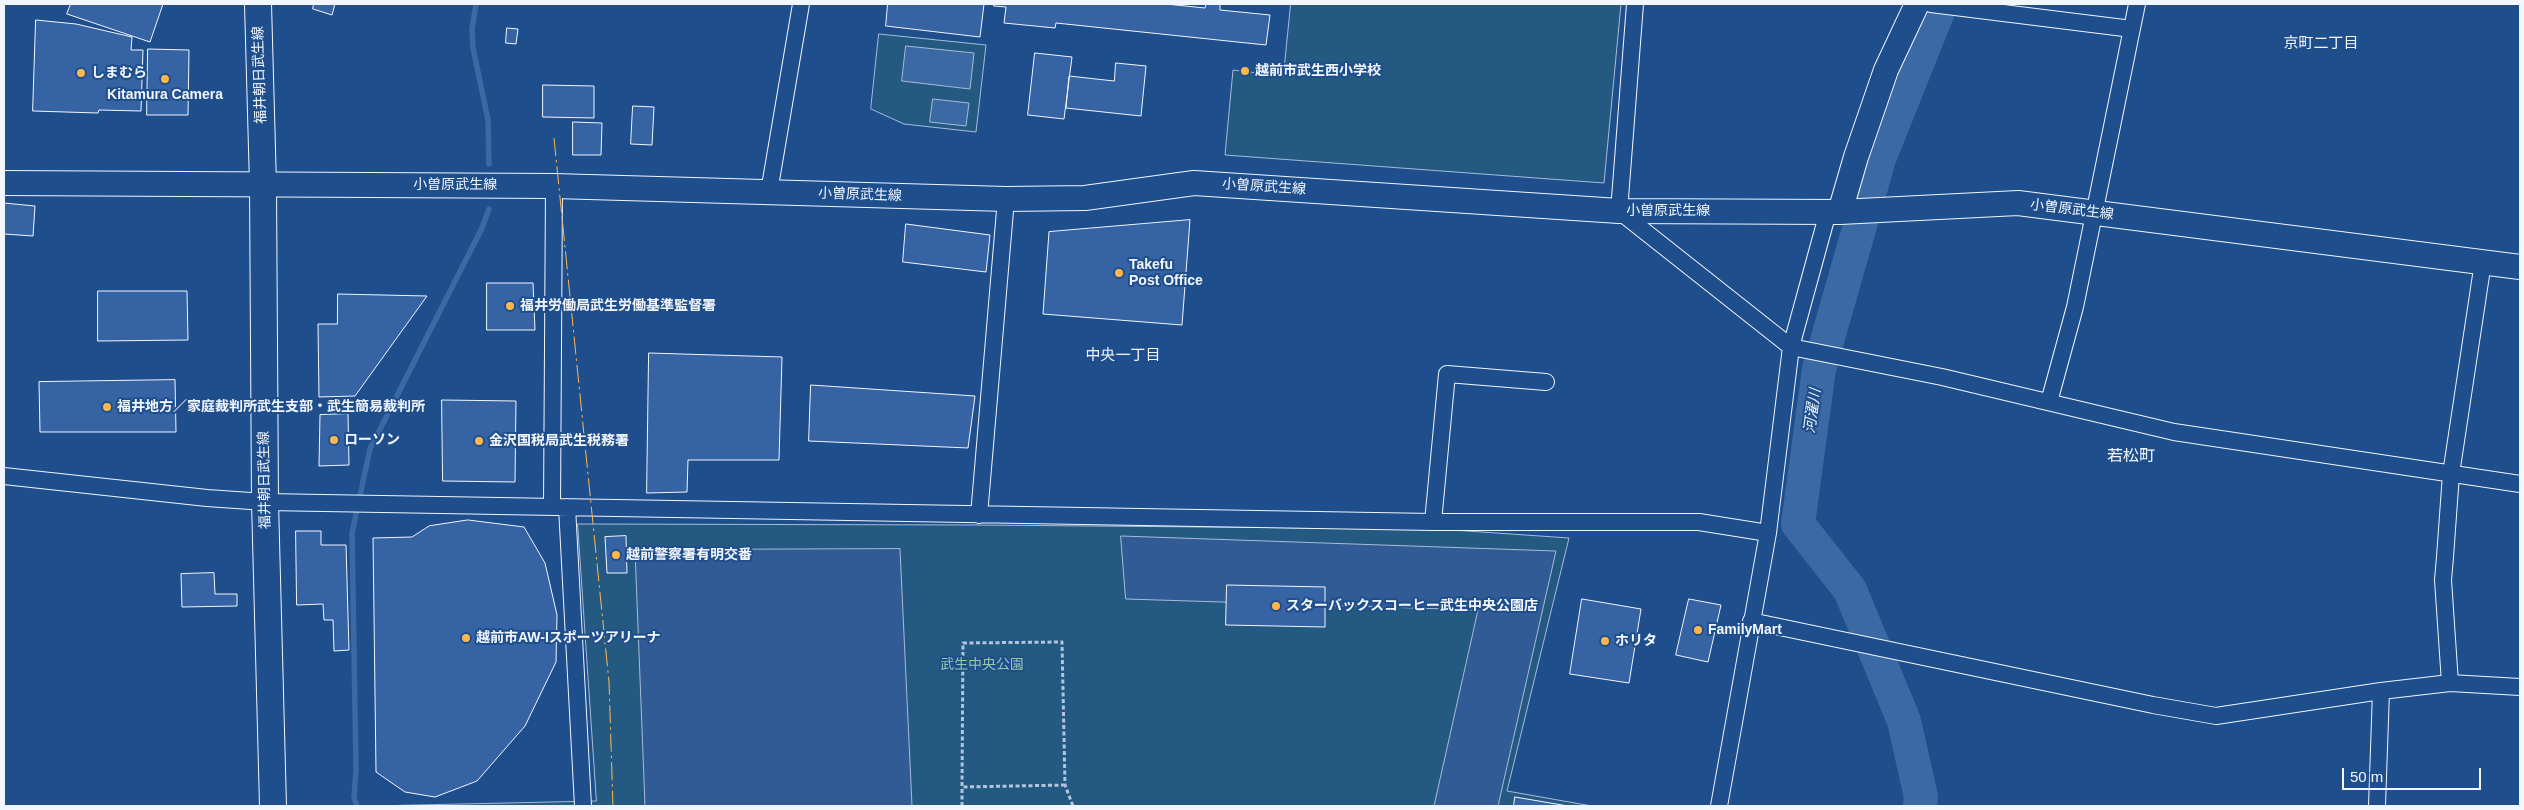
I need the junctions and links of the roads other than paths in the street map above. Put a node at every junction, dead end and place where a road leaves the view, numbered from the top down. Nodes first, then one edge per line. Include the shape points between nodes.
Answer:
1 (258, 4) edge
2 (801, 4) edge
3 (1634, 4) edge
4 (1916, 4) edge
5 (1931, 4) edge
6 (2137, 4) edge
7 (2132, 29) junction
8 (4, 183) edge
9 (263, 185) junction
10 (554, 186) junction
11 (768, 192) junction
12 (1006, 199) junction
13 (1619, 211) junction
14 (1837, 212) junction
15 (2094, 212) junction
16 (2483, 262) junction
17 (2520, 267) edge
18 (1791, 347) junction
19 (1546, 382) dead end
20 (2049, 402) junction
21 (2451, 474) junction
22 (4, 476) edge
23 (2520, 484) edge
24 (265, 502) junction
25 (560, 506) junction
26 (979, 515) junction
27 (1433, 522) junction
28 (1768, 533) junction
29 (1752, 621) junction
30 (2450, 683) junction
31 (2520, 687) edge
32 (2381, 691) junction
33 (272, 806) edge
34 (583, 806) edge
35 (1719, 806) edge
36 (2376, 806) edge

1 - 9 main road, 福井朝日武生線
2 - 11 street
3 - 13 street
4 - 14 main road via 1886,70
5 - 7 street
6 - 7 street
7 - 15 street
8 - 9 main road, 小曽原武生線
9 - 10 main road, 小曽原武生線
9 - 24 main road, 福井朝日武生線
10 - 11 main road, 小曽原武生線
10 - 25 street
11 - 12 main road, 小曽原武生線
12 - 13 main road, 小曽原武生線 via 1085,198 1194,183
12 - 26 street
13 - 14 main road, 小曽原武生線
13 - 18 street
14 - 15 main road, 小曽原武生線 via 1996,203 2041,204
14 - 18 street
15 - 16 main road, 小曽原武生線
15 - 20 street via 2075,307
16 - 17 main road, 小曽原武生線
16 - 21 street
18 - 20 street
18 - 28 street
19 - 27 street via 1447,374
20 - 21 street via 2174,432
21 - 23 street
21 - 30 street via 2443,580
22 - 24 street
24 - 25 street
24 - 33 main road, 福井朝日武生線
25 - 26 street
25 - 34 street
26 - 27 street
27 - 28 street via 1700,522
28 - 29 street
29 - 32 street via 2216,716
29 - 35 street
30 - 31 street
30 - 32 street
32 - 36 street

